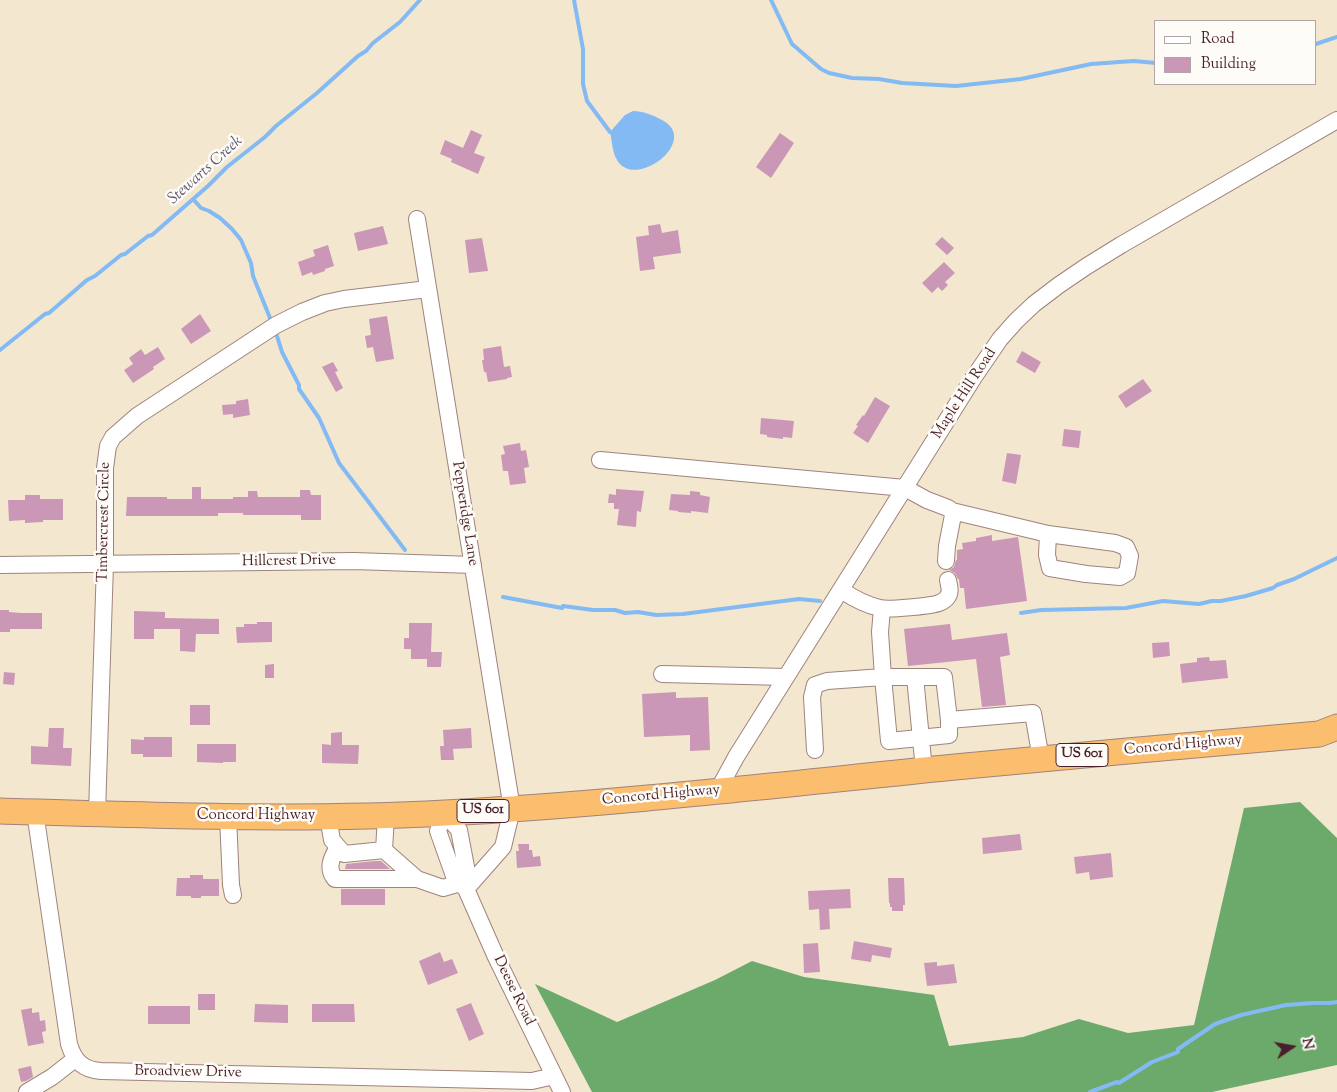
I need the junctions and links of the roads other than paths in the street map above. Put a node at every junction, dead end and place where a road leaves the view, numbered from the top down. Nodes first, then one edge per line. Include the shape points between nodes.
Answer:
1 (1337, 120) edge
2 (417, 219) dead end
3 (428, 289) junction
4 (600, 460) dead end
5 (905, 488) junction
6 (952, 511) junction
7 (1048, 534) junction
8 (946, 561) dead end
9 (0, 564) edge
10 (105, 564) junction
11 (472, 565) junction
12 (948, 580) dead end
13 (841, 590) junction
14 (882, 609) junction
15 (662, 674) dead end
16 (786, 677) junction
17 (883, 677) junction
18 (915, 677) junction
19 (949, 720) junction
20 (1331, 734) edge
21 (921, 738) junction
22 (815, 750) dead end
23 (1041, 759) junction
24 (924, 770) junction
25 (717, 792) junction
26 (512, 809) junction
27 (0, 811) edge
28 (35, 812) junction
29 (97, 814) junction
30 (444, 814) junction
31 (228, 816) junction
32 (386, 816) junction
33 (328, 817) junction
34 (338, 847) junction
35 (384, 850) junction
36 (417, 879) junction
37 (463, 886) junction
38 (233, 895) dead end
39 (75, 1059) junction
40 (554, 1076) junction
41 (27, 1092) edge
42 (562, 1092) edge

1 - 5 street, Maple Hill Road via 1094,262 1034,304 987,358
2 - 3 street, Pepperidge Lane
3 - 10 street, Timbercrest Circle via 344,299 302,312 276,325 137,416 113,437 108,446
3 - 11 street, Pepperidge Lane
4 - 5 street
5 - 6 street
5 - 13 street, Maple Hill Road
6 - 7 street
6 - 8 street
7 - 7 street via 1126,547 1130,556 1127,573 1120,577 1050,568
9 - 10 street, Hillcrest Drive
10 - 11 street, Hillcrest Drive via 354,561
10 - 29 street, Timbercrest Circle
11 - 26 street, Pepperidge Lane
12 - 14 street via 950,592 939,603
13 - 14 street via 858,601
13 - 16 street, Maple Hill Road
14 - 17 street
15 - 16 street
16 - 25 street, Maple Hill Road
17 - 18 street
17 - 21 street via 889,741
17 - 22 street via 815,685 812,697
18 - 19 street via 944,677
18 - 21 street
19 - 21 street via 949,734
19 - 23 street via 1033,714
20 - 23 highway, Concord Highway / US 601
21 - 24 street
23 - 24 highway, Concord Highway / US 601
24 - 25 highway, Concord Highway / US 601
25 - 26 highway, Concord Highway / US 601
26 - 30 highway, Concord Highway / US 601
26 - 37 street via 503,847
27 - 28 highway, Concord Highway / US 601
28 - 29 highway, Concord Highway / US 601
28 - 39 street via 69,1044
29 - 31 highway, Concord Highway / US 601
30 - 32 highway, Concord Highway / US 601
30 - 37 street, Deese Road via 438,831 454,876
31 - 33 highway, Concord Highway / US 601
31 - 38 street
32 - 33 highway, Concord Highway / US 601
32 - 35 street
33 - 34 street via 332,840
34 - 35 street via 344,854
34 - 36 street via 331,858 330,870 335,879
35 - 36 street
36 - 37 street via 442,888
37 - 40 street, Deese Road
39 - 40 street, Broadview Drive via 80,1065 101,1072 532,1081
39 - 41 street
40 - 42 street, Deese Road

